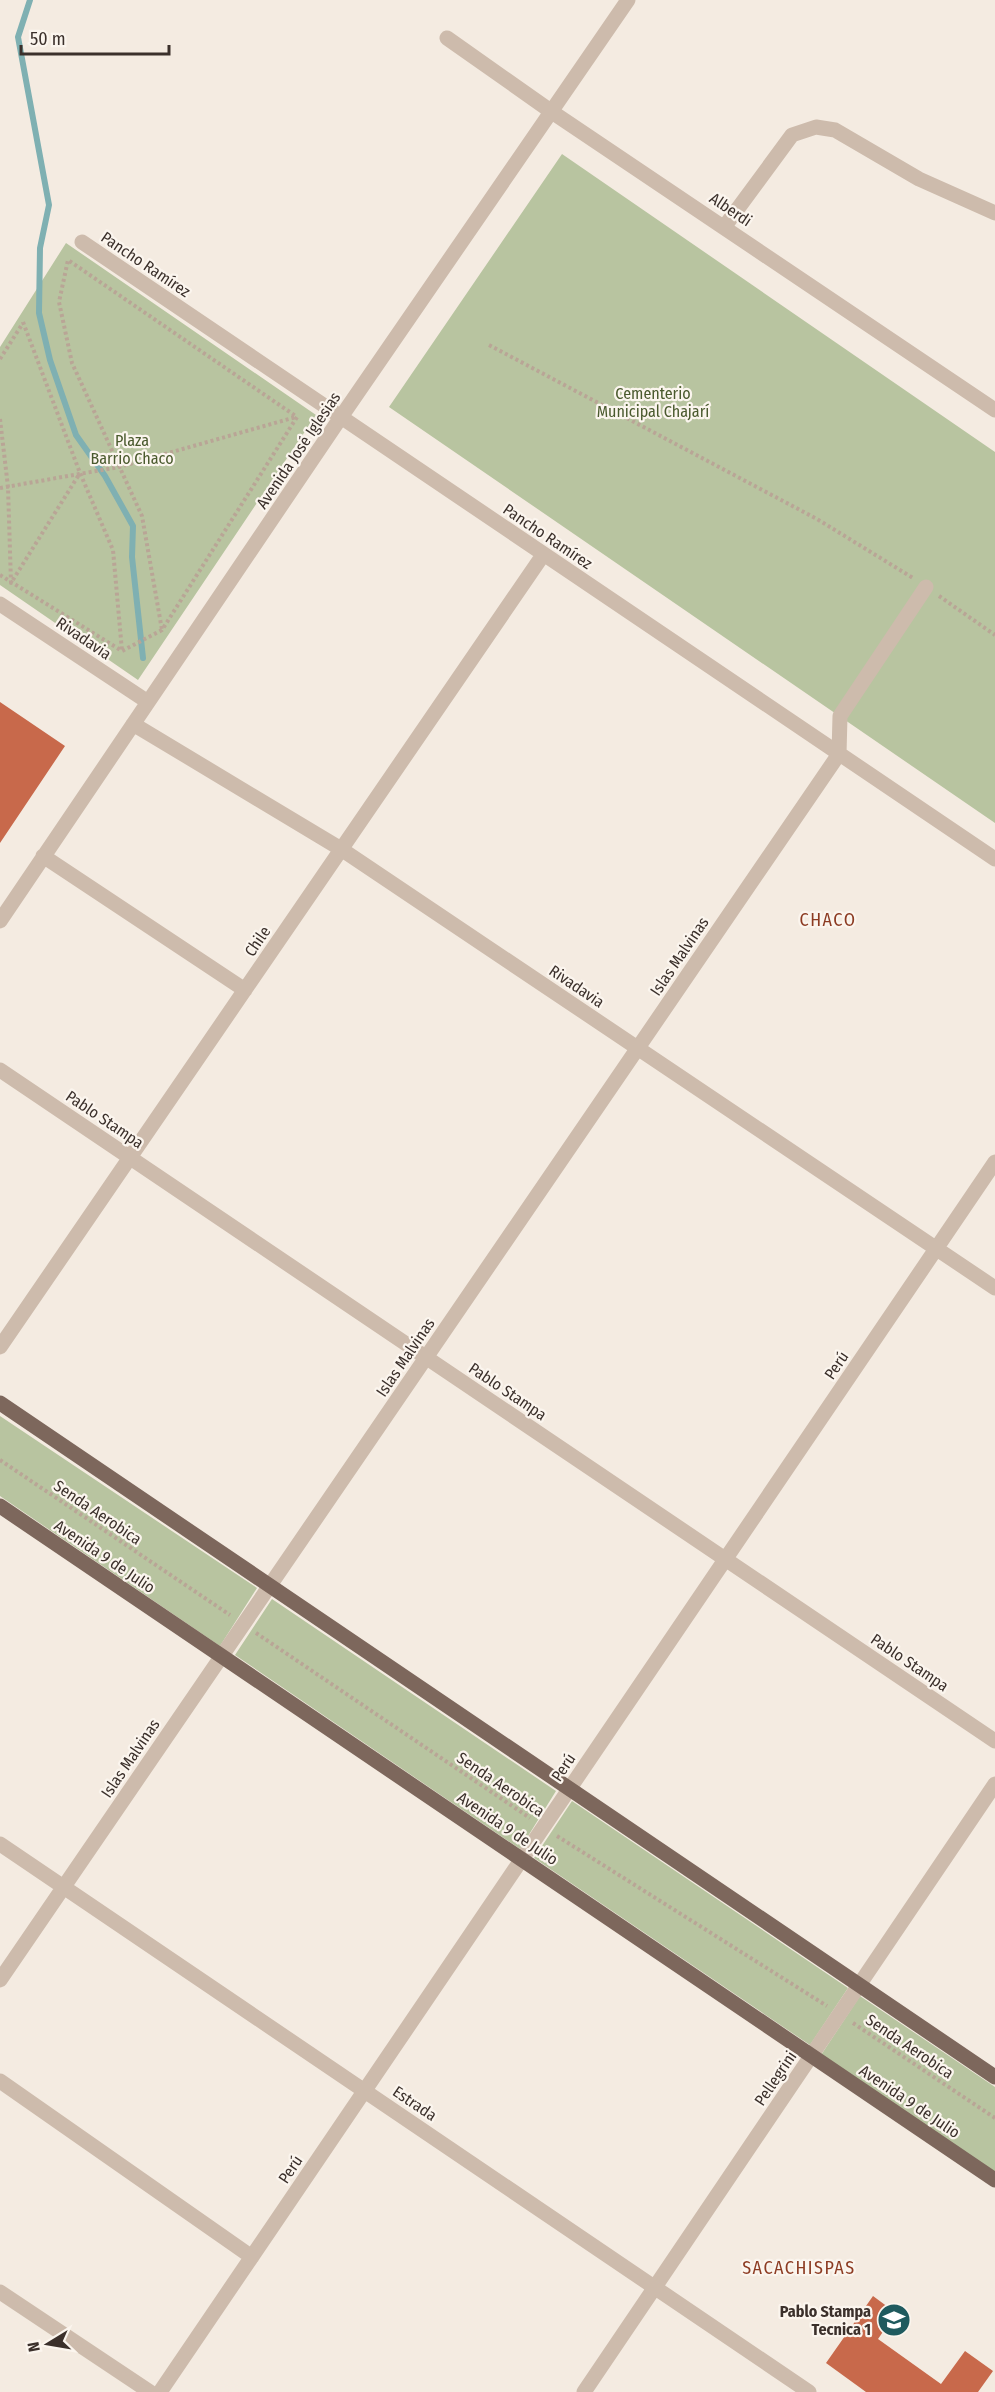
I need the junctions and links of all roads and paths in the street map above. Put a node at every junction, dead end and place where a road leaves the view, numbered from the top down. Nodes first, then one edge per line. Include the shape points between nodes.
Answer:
1 (628, 0) edge
2 (447, 38) dead end
3 (552, 112) junction
4 (995, 213) edge
5 (725, 226) junction
6 (82, 242) dead end
7 (489, 345) dead end
8 (0, 359) edge
9 (995, 410) edge
10 (297, 417) junction
11 (341, 417) junction
12 (0, 419) edge
13 (119, 467) junction
14 (80, 473) junction
15 (8, 487) junction
16 (0, 489) edge
17 (543, 555) junction
18 (0, 575) edge
19 (11, 584) junction
20 (926, 587) junction
21 (0, 604) edge
22 (162, 630) junction
23 (995, 635) edge
24 (122, 651) junction
25 (148, 702) junction
26 (133, 724) junction
27 (839, 754) junction
28 (341, 849) junction
29 (43, 856) junction
30 (995, 860) edge
31 (0, 921) edge
32 (245, 990) junction
33 (638, 1048) junction
34 (0, 1070) edge
35 (130, 1158) junction
36 (995, 1162) edge
37 (936, 1249) junction
38 (995, 1288) edge
39 (0, 1347) edge
40 (426, 1357) junction
41 (0, 1403) edge
42 (0, 1460) edge
43 (0, 1506) edge
44 (725, 1559) junction
45 (270, 1586) junction
46 (243, 1624) junction
47 (222, 1656) junction
48 (995, 1741) edge
49 (995, 1784) edge
50 (569, 1789) junction
51 (544, 1827) junction
52 (0, 1844) edge
53 (522, 1860) junction
54 (64, 1887) junction
55 (0, 1980) edge
56 (859, 1985) junction
57 (840, 2014) junction
58 (811, 2056) junction
59 (995, 2077) edge
60 (0, 2081) edge
61 (365, 2091) junction
62 (995, 2118) edge
63 (995, 2180) edge
64 (252, 2257) junction
65 (655, 2288) junction
66 (0, 2292) edge
67 (150, 2392) edge
68 (160, 2392) edge
69 (584, 2392) edge
70 (809, 2392) edge

1 - 3 street, Avenida José Iglesias
2 - 3 street, Alberdi
3 - 5 street, Alberdi
3 - 11 street, Avenida José Iglesias
4 - 5 street via 919,179 835,130 816,127 792,135
5 - 9 street, Alberdi
6 - 11 street, Pancho Ramírez
7 - 20 path via 817,519
8 - 14 path via 23,322
10 - 13 path
10 - 13 path via 68,260 59,302 72,363
10 - 22 path
11 - 17 street, Pancho Ramírez
11 - 25 street, Avenida José Iglesias
12 - 15 path
13 - 14 path
13 - 22 path via 141,516
14 - 15 path
14 - 19 path
14 - 24 path via 113,550
15 - 16 path
15 - 19 path
17 - 27 street, Pancho Ramírez
17 - 28 street, Chile
18 - 19 path
19 - 24 path
20 - 23 path
20 - 27 street via 840,716
21 - 25 street, Rivadavia
22 - 24 path
25 - 26 street, Avenida José Iglesias
26 - 28 street, Rivadavia
26 - 29 street, Avenida José Iglesias
27 - 30 street, Pancho Ramírez
27 - 33 street, Islas Malvinas
28 - 32 street, Chile
28 - 33 street, Rivadavia
29 - 31 street, Avenida José Iglesias
29 - 32 street
32 - 35 street, Chile
33 - 37 street, Rivadavia
33 - 40 street, Islas Malvinas
34 - 35 street, Pablo Stampa
35 - 39 street, Chile
35 - 40 street, Pablo Stampa
36 - 37 street, Perú
37 - 38 street, Rivadavia
37 - 44 street, Perú
40 - 44 street, Pablo Stampa
40 - 45 street, Islas Malvinas
41 - 45 main road
42 - 46 path, Senda Aerobica
43 - 47 main road, Avenida 9 de Julio
44 - 48 street, Pablo Stampa
44 - 50 street, Perú
45 - 46 street, Islas Malvinas
45 - 50 main road
46 - 47 street, Islas Malvinas
46 - 51 path, Senda Aerobica
47 - 53 main road, Avenida 9 de Julio
47 - 54 street, Islas Malvinas
49 - 56 street, Pellegrini
50 - 51 street, Perú
50 - 56 main road
51 - 53 street, Perú
51 - 57 path, Senda Aerobica
52 - 54 street, Estrada
53 - 58 main road, Avenida 9 de Julio
53 - 61 street, Perú
54 - 55 street, Islas Malvinas
54 - 61 street, Estrada
56 - 57 street, Pellegrini
56 - 59 main road
57 - 58 street, Pellegrini
57 - 62 path, Senda Aerobica
58 - 63 main road, Avenida 9 de Julio
58 - 65 street, Pellegrini
60 - 64 street
61 - 64 street, Perú
61 - 65 street, Estrada
64 - 68 street, Perú
65 - 69 street, Pellegrini
65 - 70 street, Estrada
66 - 67 street

